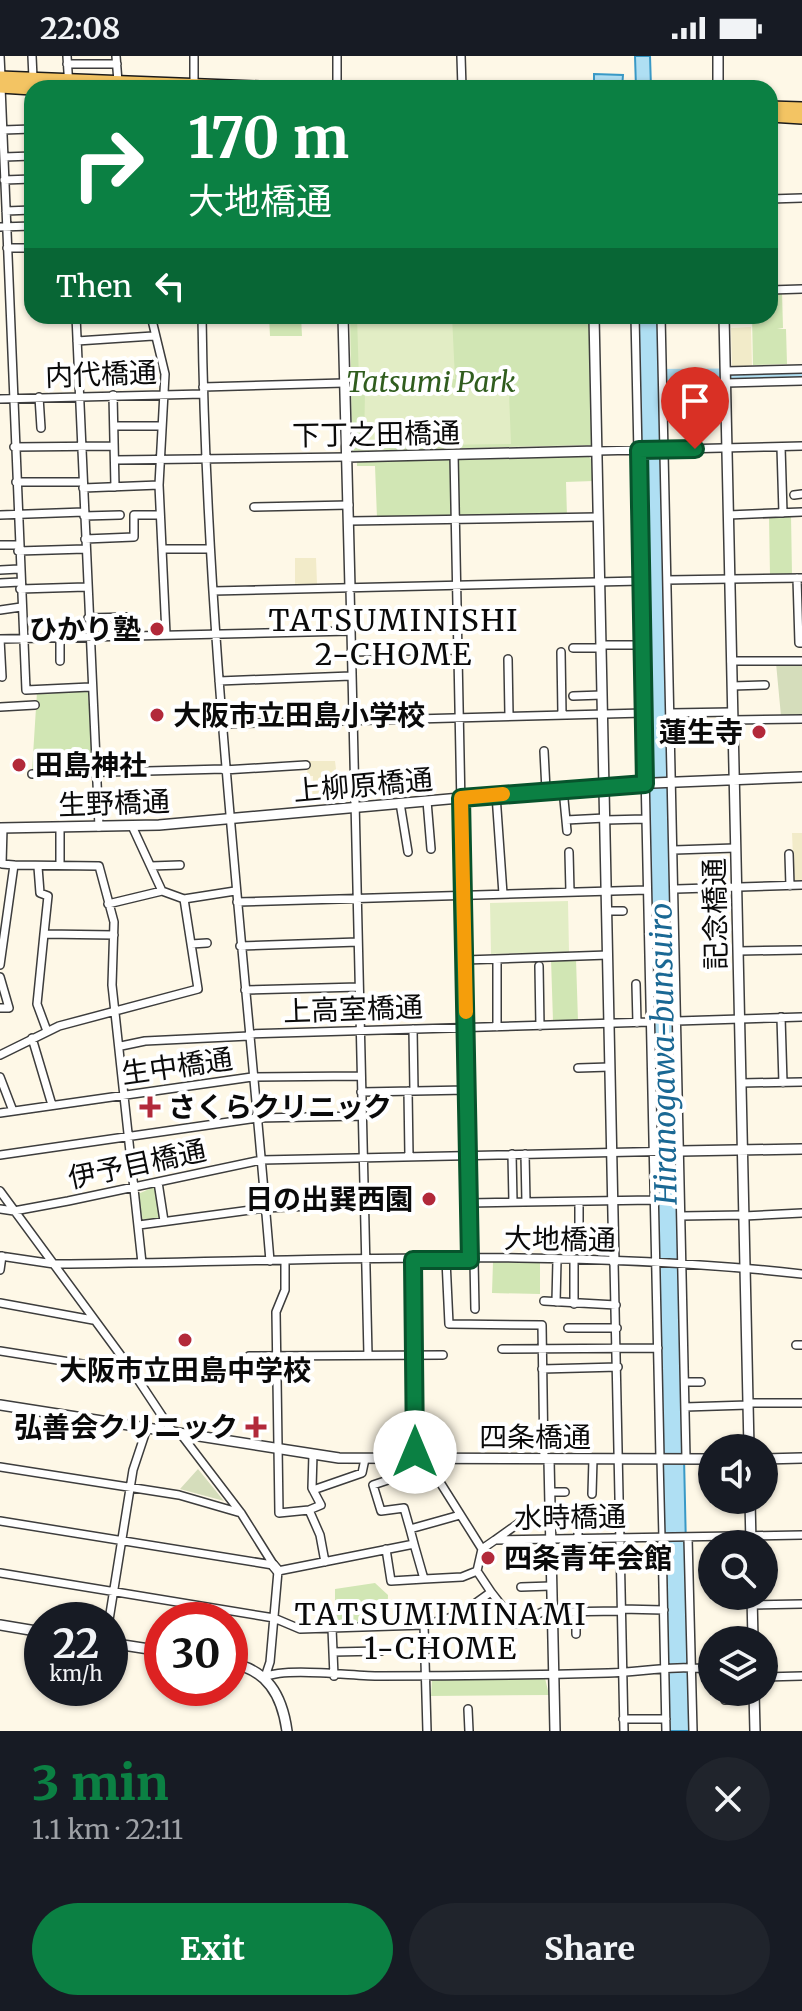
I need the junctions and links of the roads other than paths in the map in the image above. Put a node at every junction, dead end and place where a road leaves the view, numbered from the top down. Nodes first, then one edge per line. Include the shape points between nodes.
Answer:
1 (0, 56) edge
2 (32, 56) edge
3 (194, 56) edge
4 (337, 56) edge
5 (461, 56) edge
6 (718, 56) edge
7 (67, 60) edge
8 (116, 60) edge
9 (32, 80) edge
10 (69, 80) edge
11 (118, 80) edge
12 (194, 80) edge
13 (337, 80) edge
14 (462, 80) edge
15 (718, 80) edge
16 (0, 82) edge
17 (24, 84) edge
18 (778, 107) edge
19 (802, 108) edge
20 (778, 116) edge
21 (802, 118) edge
22 (24, 129) edge
23 (3, 130) junction
24 (24, 156) edge
25 (4, 157) junction
26 (24, 179) edge
27 (4, 180) junction
28 (2, 193) edge
29 (802, 198) edge
30 (778, 199) edge
31 (24, 210) edge
32 (6, 211) junction
33 (24, 226) edge
34 (3, 227) edge
35 (7, 248) junction
36 (24, 248) edge
37 (4, 271) edge
38 (802, 289) edge
39 (778, 290) edge
40 (4, 302) edge
41 (76, 324) edge
42 (152, 324) edge
43 (202, 324) edge
44 (343, 324) edge
45 (594, 324) edge
46 (635, 324) edge
47 (661, 324) edge
48 (724, 324) edge
49 (153, 336) junction
50 (77, 341) junction
51 (802, 369) edge
52 (725, 377) junction
53 (802, 381) edge
54 (344, 383) junction
55 (203, 391) junction
56 (162, 394) junction
57 (113, 395) junction
58 (79, 396) junction
59 (39, 397) junction
60 (13, 398) junction
61 (0, 399) edge
62 (114, 426) junction
63 (160, 426) junction
64 (41, 428) dead end
65 (81, 446) junction
66 (114, 446) junction
67 (802, 446) edge
68 (14, 447) junction
69 (726, 447) junction
70 (781, 447) junction
71 (639, 450) junction
72 (663, 450) junction
73 (597, 451) junction
74 (454, 454) junction
75 (347, 457) junction
76 (115, 460) junction
77 (160, 461) junction
78 (205, 461) junction
79 (16, 482) junction
80 (83, 485) junction
81 (159, 485) junction
82 (115, 487) junction
83 (349, 505) junction
84 (254, 507) dead end
85 (802, 512) edge
86 (783, 513) junction
87 (84, 514) junction
88 (0, 515) edge
89 (17, 515) junction
90 (120, 515) dead end
91 (160, 515) junction
92 (728, 515) junction
93 (598, 517) junction
94 (455, 519) junction
95 (349, 521) junction
96 (85, 539) junction
97 (0, 545) edge
98 (18, 548) junction
99 (85, 549) junction
100 (162, 549) junction
101 (210, 549) junction
102 (19, 569) junction
103 (0, 570) edge
104 (800, 578) edge
105 (729, 579) junction
106 (667, 580) junction
107 (641, 581) junction
108 (599, 582) junction
109 (0, 583) edge
110 (456, 585) junction
111 (20, 586) junction
112 (86, 587) junction
113 (350, 588) junction
114 (213, 591) junction
115 (21, 607) junction
116 (0, 610) edge
117 (129, 617) dead end
118 (88, 618) junction
119 (351, 631) junction
120 (166, 634) junction
121 (216, 634) junction
122 (88, 636) junction
123 (60, 637) junction
124 (23, 638) junction
125 (0, 639) edge
126 (802, 643) edge
127 (642, 645) junction
128 (601, 646) junction
129 (573, 648) dead end
130 (458, 650) junction
131 (351, 652) junction
132 (561, 652) dead end
133 (508, 659) dead end
134 (60, 661) dead end
135 (731, 661) junction
136 (802, 661) edge
137 (351, 676) junction
138 (2, 677) dead end
139 (219, 681) junction
140 (765, 685) dead end
141 (732, 686) junction
142 (90, 687) junction
143 (34, 689) junction
144 (602, 695) junction
145 (573, 696) dead end
146 (0, 707) edge
147 (644, 713) junction
148 (671, 713) junction
149 (562, 714) junction
150 (603, 714) junction
151 (509, 715) junction
152 (460, 716) junction
153 (732, 716) junction
154 (352, 718) junction
155 (802, 719) edge
156 (222, 724) junction
157 (544, 751) dead end
158 (306, 765) dead end
159 (224, 769) junction
160 (97, 771) junction
161 (32, 774) dead end
162 (802, 777) edge
163 (733, 778) junction
164 (672, 783) junction
165 (645, 784) junction
166 (604, 785) junction
167 (563, 789) junction
168 (546, 790) junction
169 (496, 795) junction
170 (461, 798) junction
171 (427, 801) junction
172 (400, 803) junction
173 (354, 807) junction
174 (229, 818) junction
175 (605, 819) junction
176 (645, 819) junction
177 (566, 820) junction
178 (132, 826) junction
179 (60, 827) junction
180 (99, 827) junction
181 (2, 828) edge
182 (567, 831) dead end
183 (735, 848) junction
184 (431, 849) dead end
185 (674, 850) junction
186 (408, 852) dead end
187 (569, 852) dead end
188 (789, 854) dead end
189 (60, 863) junction
190 (1, 864) edge
191 (14, 865) junction
192 (180, 865) dead end
193 (151, 866) junction
194 (38, 867) junction
195 (802, 885) edge
196 (790, 886) junction
197 (736, 887) junction
198 (676, 889) junction
199 (647, 890) junction
200 (162, 891) junction
201 (235, 891) junction
202 (606, 891) junction
203 (570, 892) junction
204 (503, 894) junction
205 (463, 895) junction
206 (357, 897) junction
207 (184, 899) junction
208 (237, 902) junction
209 (108, 904) junction
210 (607, 911) junction
211 (623, 911) dead end
212 (2, 927) edge
213 (44, 934) junction
214 (114, 935) junction
215 (358, 942) junction
216 (207, 943) dead end
217 (191, 944) junction
218 (240, 946) junction
219 (802, 950) edge
220 (738, 951) junction
221 (608, 955) junction
222 (497, 959) junction
223 (465, 960) junction
224 (0, 965) edge
225 (539, 966) dead end
226 (0, 977) edge
227 (636, 984) dead end
228 (359, 987) junction
229 (245, 990) junction
230 (0, 1008) edge
231 (117, 1011) junction
232 (781, 1017) junction
233 (802, 1017) edge
234 (739, 1019) junction
235 (677, 1021) junction
236 (650, 1022) junction
237 (637, 1023) junction
238 (609, 1024) junction
239 (540, 1026) junction
240 (497, 1027) junction
241 (467, 1028) junction
242 (413, 1029) junction
243 (360, 1030) junction
244 (47, 1031) junction
245 (249, 1035) junction
246 (32, 1038) junction
247 (121, 1046) junction
248 (0, 1055) edge
249 (610, 1067) junction
250 (578, 1068) dead end
251 (360, 1076) junction
252 (0, 1077) edge
253 (252, 1077) junction
254 (802, 1082) edge
255 (741, 1083) junction
256 (783, 1083) junction
257 (2, 1088) edge
258 (467, 1090) junction
259 (411, 1091) junction
260 (361, 1092) junction
261 (125, 1096) junction
262 (52, 1105) junction
263 (13, 1111) junction
264 (0, 1113) edge
265 (361, 1116) junction
266 (257, 1118) junction
267 (130, 1138) junction
268 (802, 1149) edge
269 (742, 1150) junction
270 (653, 1151) junction
271 (680, 1151) junction
272 (612, 1152) junction
273 (512, 1154) junction
274 (525, 1154) junction
275 (0, 1155) edge
276 (468, 1155) junction
277 (409, 1156) junction
278 (363, 1157) junction
279 (261, 1160) junction
280 (158, 1182) junction
281 (134, 1187) junction
282 (0, 1191) edge
283 (654, 1200) junction
284 (613, 1201) junction
285 (513, 1202) junction
286 (526, 1202) junction
287 (579, 1202) junction
288 (469, 1203) junction
289 (363, 1204) junction
290 (265, 1208) junction
291 (0, 1209) edge
292 (14, 1211) junction
293 (802, 1213) edge
294 (744, 1215) junction
295 (681, 1216) junction
296 (164, 1221) junction
297 (139, 1225) junction
298 (579, 1235) dead end
299 (1, 1256) edge
300 (365, 1260) junction
301 (413, 1260) junction
302 (446, 1260) junction
303 (472, 1260) junction
304 (557, 1260) junction
305 (270, 1261) junction
306 (285, 1261) junction
307 (574, 1261) junction
308 (614, 1262) junction
309 (142, 1263) junction
310 (54, 1264) junction
311 (656, 1264) junction
312 (682, 1265) junction
313 (745, 1268) junction
314 (0, 1270) edge
315 (802, 1274) edge
316 (544, 1301) dead end
317 (556, 1302) junction
318 (0, 1303) edge
319 (574, 1304) junction
320 (616, 1305) junction
321 (475, 1309) dead end
322 (93, 1320) junction
323 (568, 1328) dead end
324 (617, 1328) junction
325 (542, 1348) junction
326 (618, 1348) junction
327 (658, 1348) junction
328 (502, 1349) dead end
329 (0, 1351) edge
330 (276, 1355) junction
331 (368, 1355) junction
332 (443, 1355) dead end
333 (249, 1356) dead end
334 (415, 1356) junction
335 (618, 1367) junction
336 (542, 1369) junction
337 (133, 1372) junction
338 (685, 1382) junction
339 (701, 1382) dead end
340 (802, 1403) edge
341 (748, 1404) junction
342 (0, 1405) edge
343 (685, 1407) junction
344 (147, 1428) junction
345 (176, 1432) junction
346 (749, 1434) edge
347 (277, 1448) junction
348 (313, 1454) junction
349 (660, 1458) junction
350 (686, 1458) junction
351 (698, 1458) edge
352 (802, 1458) edge
353 (365, 1459) junction
354 (593, 1459) junction
355 (618, 1459) junction
356 (778, 1459) edge
357 (415, 1460) junction
358 (426, 1460) junction
359 (547, 1460) junction
360 (0, 1467) edge
361 (130, 1488) junction
362 (313, 1490) junction
363 (550, 1492) junction
364 (565, 1492) dead end
365 (592, 1494) dead end
366 (309, 1510) junction
367 (241, 1513) junction
368 (460, 1515) junction
369 (549, 1515) junction
370 (578, 1519) dead end
371 (0, 1521) edge
372 (410, 1529) junction
373 (802, 1535) edge
374 (778, 1537) edge
375 (663, 1538) junction
376 (687, 1538) junction
377 (698, 1538) edge
378 (578, 1539) junction
379 (621, 1539) junction
380 (122, 1540) junction
381 (495, 1540) junction
382 (550, 1541) junction
383 (414, 1544) junction
384 (386, 1549) junction
385 (482, 1549) junction
386 (325, 1562) junction
387 (276, 1568) junction
388 (477, 1571) junction
389 (0, 1573) edge
390 (424, 1579) junction
391 (551, 1586) junction
392 (521, 1587) dead end
393 (114, 1591) junction
394 (491, 1592) junction
395 (112, 1602) edge
396 (778, 1603) edge
397 (802, 1604) edge
398 (551, 1610) junction
399 (621, 1610) junction
400 (664, 1610) junction
401 (576, 1612) junction
402 (274, 1618) junction
403 (0, 1625) edge
404 (424, 1625) junction
405 (332, 1628) junction
406 (24, 1629) edge
407 (576, 1634) dead end
408 (381, 1651) dead end
409 (333, 1652) junction
410 (248, 1666) edge
411 (690, 1667) junction
412 (665, 1668) junction
413 (698, 1668) edge
414 (622, 1673) junction
415 (553, 1675) junction
416 (334, 1676) junction
417 (426, 1676) junction
418 (802, 1676) edge
419 (265, 1677) junction
420 (778, 1677) edge
421 (754, 1706) edge
422 (468, 1709) dead end
423 (623, 1719) junction
424 (666, 1719) junction
425 (287, 1731) edge
426 (427, 1731) edge
427 (469, 1731) edge
428 (555, 1731) edge
429 (624, 1731) edge
430 (666, 1731) edge
431 (693, 1731) edge
432 (755, 1731) edge

1 - 16 street
2 - 9 street
3 - 12 street
4 - 13 street
5 - 14 street
6 - 15 street
7 - 8 street
7 - 10 street
8 - 11 street
16 - 17 main road
16 - 23 street
18 - 19 main road
20 - 21 main road
22 - 23 street
23 - 25 street
24 - 25 street
25 - 27 street
26 - 27 street
27 - 28 street
28 - 32 street
29 - 30 street
31 - 32 street
32 - 34 street
33 - 34 street
34 - 35 street
35 - 36 street
35 - 37 street
37 - 40 street
38 - 39 street
40 - 60 street
41 - 50 street
42 - 49 street
43 - 55 street
44 - 54 street
45 - 73 street
46 - 71 street
47 - 72 street
48 - 52 street, 記念橋通
49 - 50 street
49 - 56 street via 164,363
50 - 58 street
51 - 52 street
52 - 53 street
52 - 69 street, 記念橋通
54 - 55 street, 内代橋通
54 - 75 street
55 - 56 street, 内代橋通
55 - 78 street
56 - 57 street, 内代橋通
56 - 63 street
57 - 58 street, 内代橋通
57 - 62 street
58 - 59 street, 内代橋通
58 - 65 street
59 - 60 street, 内代橋通
59 - 64 street
60 - 61 street, 内代橋通
60 - 68 street
62 - 63 street
62 - 66 street
63 - 77 street
65 - 66 street
65 - 68 street
65 - 80 street
66 - 76 street
67 - 70 street
68 - 79 street
69 - 70 street
69 - 72 street
69 - 92 street, 記念橋通
70 - 86 street
71 - 72 street, 下丁之田橋通
71 - 73 street, 下丁之田橋通
71 - 107 street
72 - 106 street
73 - 74 street, 下丁之田橋通
73 - 93 street
74 - 75 street, 下丁之田橋通
74 - 94 street
75 - 78 street, 下丁之田橋通
75 - 83 street
76 - 77 street, 下丁之田橋通
76 - 82 street
77 - 78 street, 下丁之田橋通
77 - 81 street
78 - 101 street
79 - 80 street
79 - 89 street
80 - 82 street
80 - 87 street
81 - 82 street
81 - 91 street
83 - 84 street
83 - 95 street
85 - 86 street
86 - 92 street
87 - 89 street
87 - 90 street
87 - 96 street
88 - 89 street
89 - 98 street
91 - 96 street via 134,515 134,537
91 - 100 street
92 - 105 street, 記念橋通
93 - 94 street
93 - 108 street
94 - 95 street
94 - 110 street
95 - 113 street
96 - 99 street
97 - 98 street
98 - 99 street
98 - 102 street
99 - 112 street
100 - 101 street
100 - 120 street
101 - 114 street
102 - 103 street
102 - 111 street
104 - 105 street
104 - 126 street
105 - 106 street
105 - 135 street, 記念橋通
106 - 148 street
107 - 108 street
107 - 127 street
108 - 110 street
108 - 128 street
109 - 111 street
110 - 113 street
110 - 130 street
111 - 112 street
111 - 115 street
112 - 118 street
113 - 114 street
113 - 119 street
114 - 121 street
115 - 116 street
115 - 124 street
117 - 118 street
118 - 122 street
119 - 121 street
119 - 131 street
120 - 121 street
120 - 122 street
121 - 139 street
122 - 123 street
122 - 142 street
123 - 124 street
123 - 134 street
124 - 125 street
124 - 143 street via 26,690
125 - 138 street
127 - 128 street
127 - 147 street
128 - 129 street
128 - 144 street
130 - 131 street
130 - 152 street
131 - 137 street
132 - 149 street
133 - 151 street
135 - 136 street
135 - 141 street, 記念橋通
137 - 139 street
137 - 154 street
139 - 156 street
140 - 141 street
141 - 153 street, 記念橋通
142 - 143 street
142 - 160 street
143 - 146 street via 35,708
144 - 145 street
144 - 150 street
147 - 150 street
147 - 165 street
148 - 153 street
148 - 164 street
149 - 150 street
149 - 151 street
150 - 166 street
151 - 152 street
152 - 154 street
152 - 170 street
153 - 155 street
153 - 163 street, 記念橋通
154 - 156 street
154 - 173 street
156 - 159 street
157 - 168 street
158 - 159 street
159 - 160 street
159 - 174 street
160 - 161 street
160 - 180 street
162 - 163 street
163 - 164 street
163 - 183 street, 記念橋通
164 - 165 street, 上柳原橋通
164 - 185 street
165 - 166 street, 上柳原橋通
165 - 176 street
166 - 167 street, 上柳原橋通
166 - 175 street
167 - 168 street, 上柳原橋通
167 - 177 street
168 - 169 street, 上柳原橋通
169 - 170 street, 上柳原橋通
169 - 204 street
170 - 171 street, 上柳原橋通
170 - 205 street
171 - 172 street, 上柳原橋通
171 - 184 street
172 - 173 street, 上柳原橋通
172 - 186 street
173 - 174 street, 上柳原橋通
173 - 206 street
174 - 178 street, 生野橋通
174 - 201 street
175 - 176 street
175 - 177 street
175 - 202 street
176 - 199 street
177 - 182 street
178 - 180 street, 生野橋通
178 - 193 street
179 - 180 street, 生野橋通
179 - 181 street, 生野橋通
179 - 189 street
181 - 190 street
183 - 185 street
183 - 197 street, 記念橋通
185 - 198 street
187 - 203 street
188 - 196 street
189 - 194 street
189 - 209 street via 99,866
190 - 191 street
191 - 194 street
191 - 212 street
192 - 193 street
193 - 200 street
194 - 213 street via 40,893 48,896
195 - 196 street
196 - 197 street
197 - 198 street
197 - 220 street, 記念橋通
198 - 235 street
199 - 202 street
199 - 236 street
200 - 207 street
200 - 209 street
201 - 207 street
201 - 208 street
202 - 203 street
202 - 210 street
203 - 204 street
204 - 205 street
205 - 206 street
205 - 223 street
206 - 208 street
206 - 215 street
207 - 217 street
208 - 218 street
209 - 214 street
210 - 211 street
210 - 221 street
212 - 224 street
213 - 214 street
213 - 244 street via 37,1004
214 - 231 street
215 - 218 street
215 - 228 street
216 - 217 street
217 - 231 street via 198,989
218 - 229 street
219 - 220 street
220 - 234 street, 記念橋通
221 - 222 street
221 - 238 street
222 - 223 street
222 - 240 street
223 - 241 street
225 - 239 street
226 - 230 street via 9,1008
227 - 237 street
228 - 229 street
228 - 243 street
229 - 245 street
231 - 244 street
231 - 247 street
232 - 233 street
232 - 234 street
232 - 256 street
234 - 235 street
234 - 255 street, 記念橋通
235 - 271 street
236 - 237 street, 上高室橋通
236 - 270 street
237 - 238 street, 上高室橋通
238 - 239 street, 上高室橋通
238 - 249 street
239 - 240 street, 上高室橋通
240 - 241 street, 上高室橋通
241 - 242 street, 上高室橋通
241 - 258 street
242 - 243 street, 上高室橋通
242 - 259 street
243 - 245 street, 上高室橋通
243 - 251 street
244 - 246 street
245 - 247 street, 上高室橋通
245 - 253 street
246 - 248 street
246 - 262 street
247 - 261 street
249 - 250 street
249 - 272 street
251 - 253 street, 生中橋通
251 - 260 street
252 - 257 street
253 - 261 street, 生中橋通
253 - 266 street
254 - 256 street
255 - 256 street
255 - 269 street, 記念橋通
257 - 263 street
258 - 259 street
258 - 276 street
259 - 260 street
259 - 277 street
260 - 265 street
261 - 262 street, 生中橋通
261 - 267 street
262 - 263 street, 生中橋通
263 - 264 street, 生中橋通
265 - 266 street
265 - 278 street
266 - 267 street
266 - 279 street
267 - 275 street
267 - 281 street
268 - 269 street
269 - 271 street
269 - 294 street, 記念橋通
270 - 271 street, 伊予目橋通
270 - 272 street, 伊予目橋通
270 - 283 street
271 - 295 street
272 - 274 street, 伊予目橋通
272 - 284 street
273 - 274 street, 伊予目橋通
273 - 276 street, 伊予目橋通
273 - 285 street
274 - 286 street
276 - 277 street, 伊予目橋通
276 - 288 street
277 - 278 street, 伊予目橋通
278 - 279 street, 伊予目橋通
278 - 289 street
279 - 280 street, 伊予目橋通
279 - 290 street
280 - 281 street, 伊予目橋通
280 - 296 street
281 - 292 street, 伊予目橋通
281 - 297 street
282 - 292 street
283 - 284 street
283 - 311 street
284 - 287 street
284 - 308 street
285 - 286 street
285 - 288 street
286 - 287 street
287 - 298 street
288 - 303 street
289 - 290 street
289 - 300 street
290 - 296 street
290 - 305 street
291 - 292 street, 伊予目橋通
292 - 310 street
293 - 294 street
294 - 295 street
294 - 313 street, 記念橋通
295 - 312 street
296 - 297 street
297 - 309 street
299 - 310 street, 大地橋通
299 - 314 street
300 - 301 street, 大地橋通
300 - 306 street, 大地橋通
300 - 331 street
301 - 302 street, 大地橋通
301 - 334 street
302 - 303 street, 大地橋通
302 - 325 street via 449,1324 542,1325
303 - 304 street, 大地橋通
303 - 321 street
304 - 307 street, 大地橋通
304 - 317 street
305 - 306 street, 大地橋通
305 - 309 street, 大地橋通
306 - 330 street via 285,1290 276,1312
307 - 308 street, 大地橋通
307 - 319 street
308 - 311 street, 大地橋通
308 - 320 street
309 - 310 street, 大地橋通
310 - 322 street
311 - 312 street, 大地橋通
311 - 327 street
312 - 313 street
312 - 338 street
313 - 315 street
313 - 341 street, 記念橋通
316 - 317 street
317 - 319 street
318 - 322 street
319 - 320 street
320 - 324 street
322 - 337 street
323 - 324 street
324 - 326 street
325 - 326 street
325 - 328 street
325 - 336 street
326 - 327 street
326 - 335 street
327 - 349 street
329 - 337 street
330 - 331 street
330 - 333 street
330 - 347 street
331 - 334 street
332 - 334 street
334 - 357 street
335 - 336 street
335 - 355 street
336 - 359 street
337 - 345 street
338 - 339 street
338 - 343 street
340 - 341 street
341 - 343 street
341 - 346 street, 記念橋通
342 - 344 street, 四条橋通
343 - 350 street
344 - 345 street, 四条橋通
344 - 361 street
345 - 347 street, 四条橋通
345 - 367 street
347 - 348 street, 四条橋通
347 - 366 street via 279,1513
348 - 353 street, 四条橋通
348 - 362 street
349 - 350 street, 四条橋通
349 - 355 street, 四条橋通
349 - 375 street
350 - 351 street
352 - 356 street
353 - 357 street, 四条橋通
353 - 362 street via 362,1473
354 - 355 street, 四条橋通
354 - 359 street, 四条橋通
354 - 365 street
355 - 379 street
357 - 358 street, 四条橋通
357 - 372 street via 415,1471 373,1485 381,1511 404,1508
358 - 359 street, 四条橋通
358 - 368 street
359 - 363 street
360 - 361 street
361 - 367 street
361 - 380 street
362 - 366 street via 321,1505
363 - 364 street
363 - 369 street
366 - 386 street
367 - 387 street
368 - 372 street
368 - 385 street
369 - 381 street via 526,1518
369 - 382 street
370 - 378 street
371 - 380 street
372 - 383 street
373 - 374 street
375 - 376 street, 水時橋通
375 - 379 street, 水時橋通
375 - 400 street
376 - 377 street
376 - 411 street
378 - 379 street, 水時橋通
378 - 382 street, 水時橋通
379 - 399 street
380 - 387 street
380 - 393 street
381 - 382 street, 水時橋通
381 - 385 street, 水時橋通
382 - 391 street
383 - 384 street
383 - 390 street
384 - 386 street
384 - 390 street via 391,1581
385 - 388 street
386 - 387 street
387 - 402 street
388 - 390 street
388 - 394 street
389 - 393 street
391 - 392 street
391 - 398 street
393 - 395 street
393 - 402 street
394 - 398 street via 516,1624
394 - 404 street via 459,1615
396 - 397 street
398 - 401 street
398 - 415 street
399 - 400 street
399 - 401 street
399 - 414 street
400 - 412 street
401 - 407 street
402 - 405 street via 300,1629
402 - 419 street
403 - 406 street
404 - 405 street
404 - 417 street
405 - 409 street
408 - 409 street
409 - 416 street
410 - 419 street
411 - 412 street
411 - 413 street
411 - 431 street
412 - 414 street
412 - 424 street
414 - 415 street
414 - 423 street
415 - 417 street
415 - 428 street
416 - 417 street
416 - 419 street via 279,1670
417 - 426 street
418 - 420 street
419 - 425 street via 278,1697
421 - 432 street
422 - 427 street
423 - 424 street
423 - 429 street
424 - 430 street

